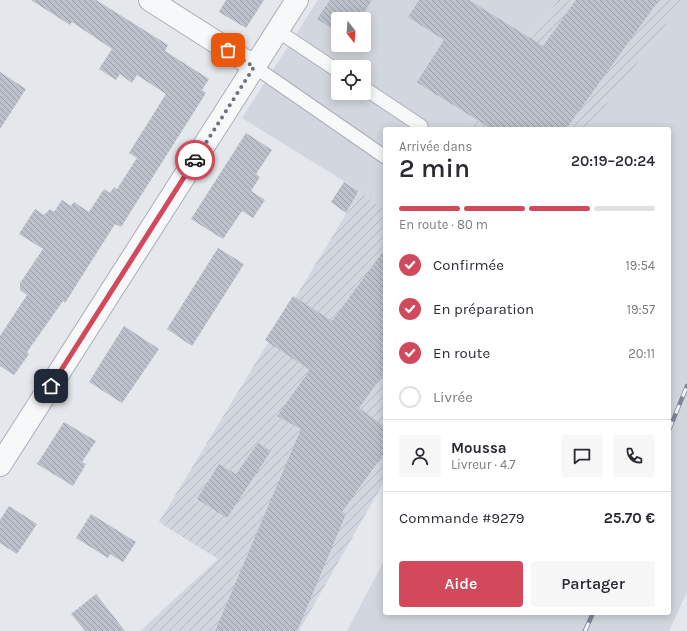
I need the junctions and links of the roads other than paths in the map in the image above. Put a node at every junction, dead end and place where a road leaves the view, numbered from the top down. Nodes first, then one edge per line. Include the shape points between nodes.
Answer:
1 (150, 0) edge
2 (297, 0) edge
3 (278, 31) junction
4 (331, 66) edge
5 (254, 67) junction
6 (371, 93) edge
7 (420, 127) edge
8 (383, 156) edge
9 (0, 465) edge

1 - 5 street
2 - 3 street
3 - 4 lane
3 - 5 street
5 - 8 lane
5 - 9 street
6 - 7 lane

